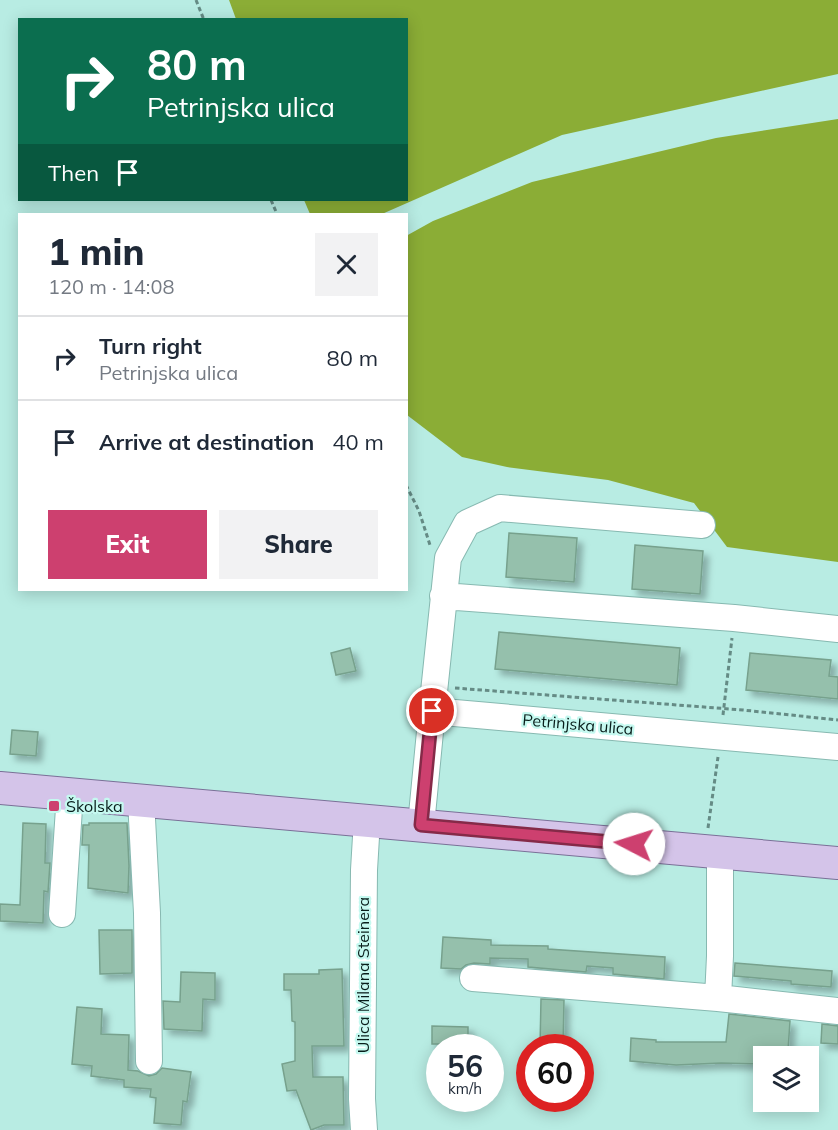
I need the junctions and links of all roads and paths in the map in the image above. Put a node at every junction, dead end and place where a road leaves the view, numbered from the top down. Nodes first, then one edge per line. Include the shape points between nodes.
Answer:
1 (196, 0) edge
2 (203, 18) edge
3 (408, 488) edge
4 (702, 525) dead end
5 (432, 551) dead end
6 (443, 596) junction
7 (838, 629) edge
8 (447, 688) dead end
9 (432, 711) junction
10 (838, 720) edge
11 (838, 747) edge
12 (0, 788) edge
13 (70, 794) junction
14 (141, 800) junction
15 (367, 820) junction
16 (421, 825) junction
17 (722, 852) junction
18 (838, 863) edge
19 (62, 914) dead end
20 (473, 978) dead end
21 (718, 998) junction
22 (838, 1011) edge
23 (149, 1062) dead end
24 (364, 1130) edge

1 - 2 path
3 - 5 path
4 - 6 street via 500,508 467,523 448,558
6 - 7 street
6 - 9 street
8 - 10 path
9 - 11 street, Petrinjska ulica
9 - 16 street
12 - 13 main road
13 - 14 main road
13 - 19 street
14 - 15 main road
14 - 23 street
15 - 16 main road
15 - 24 street, Ulica Milana Steinera
16 - 17 main road
17 - 18 main road
17 - 21 street
20 - 21 street
21 - 22 street

